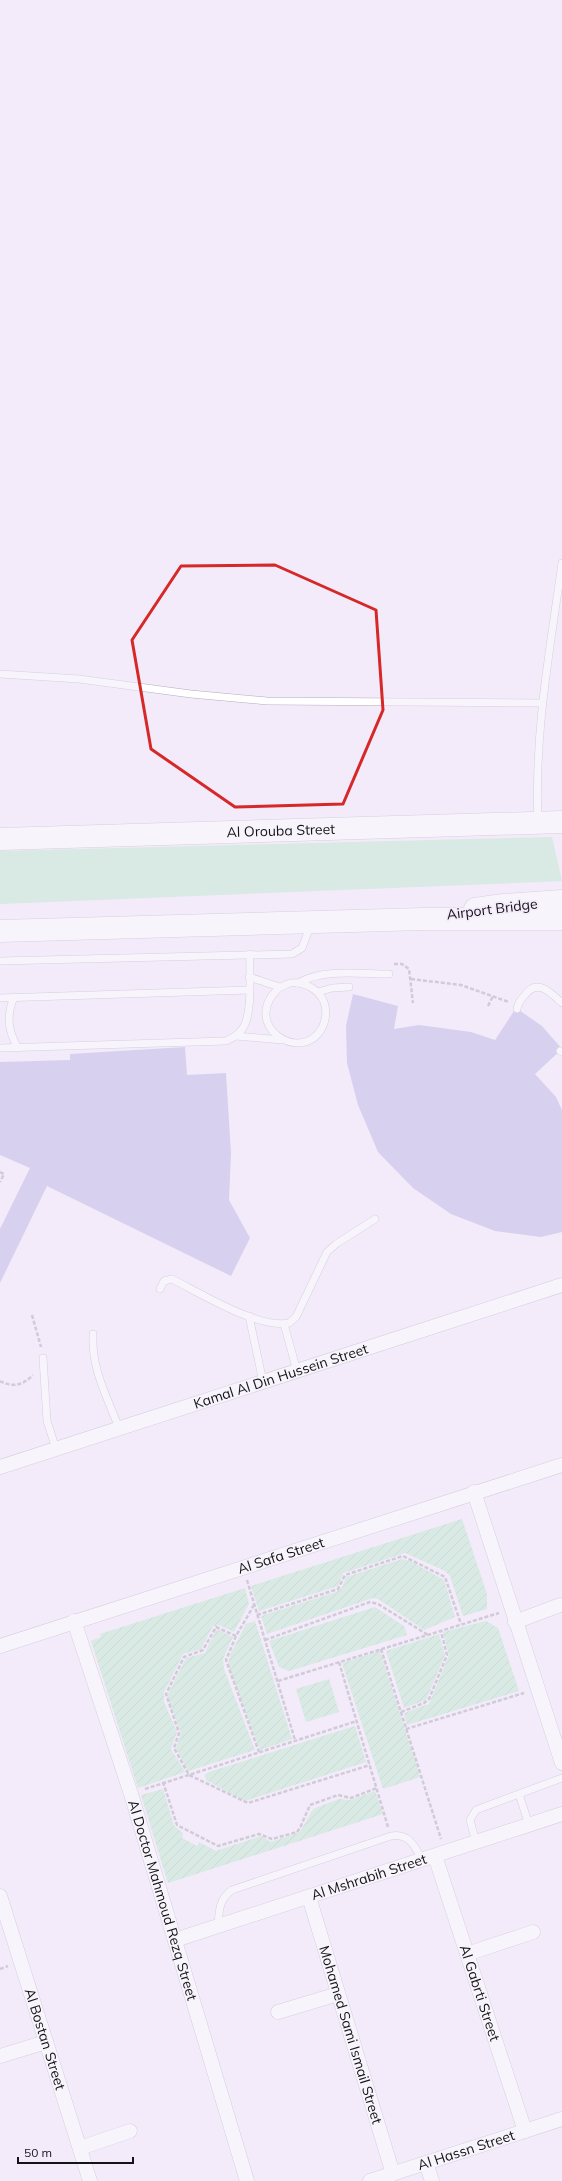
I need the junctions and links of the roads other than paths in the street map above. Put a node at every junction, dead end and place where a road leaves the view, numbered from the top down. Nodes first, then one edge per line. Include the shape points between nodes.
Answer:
1 (562, 563) edge
2 (0, 674) edge
3 (541, 704) junction
4 (538, 822) junction
5 (562, 822) edge
6 (0, 839) edge
7 (562, 901) edge
8 (423, 919) junction
9 (562, 919) edge
10 (312, 923) junction
11 (0, 931) edge
12 (250, 954) junction
13 (0, 961) edge
14 (389, 974) dead end
15 (249, 978) junction
16 (298, 983) junction
17 (349, 986) dead end
18 (280, 987) junction
19 (249, 990) junction
20 (318, 992) junction
21 (14, 997) junction
22 (0, 998) edge
23 (562, 1003) edge
24 (517, 1008) road end
25 (236, 1036) junction
26 (283, 1040) junction
27 (0, 1048) edge
28 (18, 1048) junction
29 (375, 1220) dead end
30 (562, 1285) edge
31 (160, 1289) dead end
32 (248, 1316) junction
33 (284, 1324) junction
34 (93, 1334) dead end
35 (43, 1358) dead end
36 (297, 1371) junction
37 (263, 1382) junction
38 (119, 1428) junction
39 (56, 1449) junction
40 (562, 1465) edge
41 (0, 1468) edge
42 (474, 1492) junction
43 (560, 1605) dead end
44 (513, 1615) junction
45 (74, 1621) junction
46 (0, 1646) edge
47 (562, 1763) edge
48 (562, 1778) edge
49 (519, 1794) junction
50 (562, 1814) edge
51 (529, 1825) junction
52 (476, 1842) junction
53 (434, 1856) junction
54 (0, 1896) edge
55 (309, 1897) junction
56 (218, 1926) junction
57 (534, 1932) dead end
58 (176, 1940) junction
59 (467, 1954) junction
60 (338, 1994) junction
61 (278, 2012) dead end
62 (46, 2042) junction
63 (0, 2056) edge
64 (562, 2119) edge
65 (130, 2131) dead end
66 (525, 2131) junction
67 (80, 2148) junction
68 (426, 2163) junction
69 (393, 2174) junction
70 (90, 2181) edge
71 (246, 2181) edge
72 (370, 2181) edge
73 (432, 2181) edge

1 - 3 lane
2 - 3 lane via 79,679 267,701
3 - 4 lane via 537,762
4 - 5 highway, Al Orouba Street
4 - 6 highway, Al Orouba Street
7 - 8 highway, Airport Bridge via 503,905
8 - 9 highway
8 - 10 highway
10 - 11 highway
10 - 12 lane via 304,945 299,951 292,954
12 - 13 lane
12 - 15 lane
14 - 16 lane via 322,974
15 - 18 lane
15 - 19 lane
16 - 18 lane
16 - 20 lane
17 - 20 lane
18 - 26 lane via 272,994 265,1014 271,1030
19 - 21 lane
19 - 25 lane via 247,1017
20 - 26 lane via 324,1001 326,1011 321,1030 304,1042 293,1043
21 - 22 lane
21 - 28 lane via 9,1012 9,1028
23 - 24 lane via 542,986 535,986 529,989
25 - 26 lane
25 - 28 lane via 215,1043
27 - 28 lane
29 - 33 lane via 327,1252 296,1317
30 - 36 street, Kamal Al Din Hussein Street
31 - 32 lane via 164,1281 172,1279
32 - 33 lane
32 - 37 lane
33 - 36 lane
34 - 38 lane via 95,1368
35 - 39 lane via 47,1421
36 - 37 street, Kamal Al Din Hussein Street
37 - 38 street, Kamal Al Din Hussein Street
38 - 39 street, Kamal Al Din Hussein Street
39 - 41 street, Kamal Al Din Hussein Street
40 - 42 street, Al Safa Street
42 - 44 street
42 - 45 street, Al Safa Street
43 - 44 street
44 - 47 street
45 - 46 street, Al Safa Street
45 - 58 street, Al Doctor Mahmoud Rezq Street
48 - 49 lane
49 - 51 lane
49 - 52 lane via 482,1807 472,1814 471,1826
50 - 51 street, Al Mshrabih Street
51 - 52 street, Al Mshrabih Street
52 - 53 street, Al Mshrabih Street
53 - 55 street, Al Mshrabih Street
53 - 56 lane via 409,1839 391,1836 232,1890 220,1905
53 - 59 street, Al Gabrti Street
54 - 62 street, Al Bostan Street
55 - 56 street, Al Mshrabih Street
55 - 60 street, Mohamed Sami Ismail Street
56 - 58 street, Al Mshrabih Street
57 - 59 street
58 - 71 street, Al Doctor Mahmoud Rezq Street
59 - 66 street, Al Gabrti Street
60 - 61 street
60 - 69 street, Mohamed Sami Ismail Street
62 - 63 street
62 - 67 street, Al Bostan Street
64 - 66 street, Al Hassn Street
65 - 67 street
66 - 68 street, Al Hassn Street
67 - 70 street, Al Bostan Street
68 - 69 street, Al Hassn Street
68 - 73 street
69 - 72 street, Al Hassn Street

